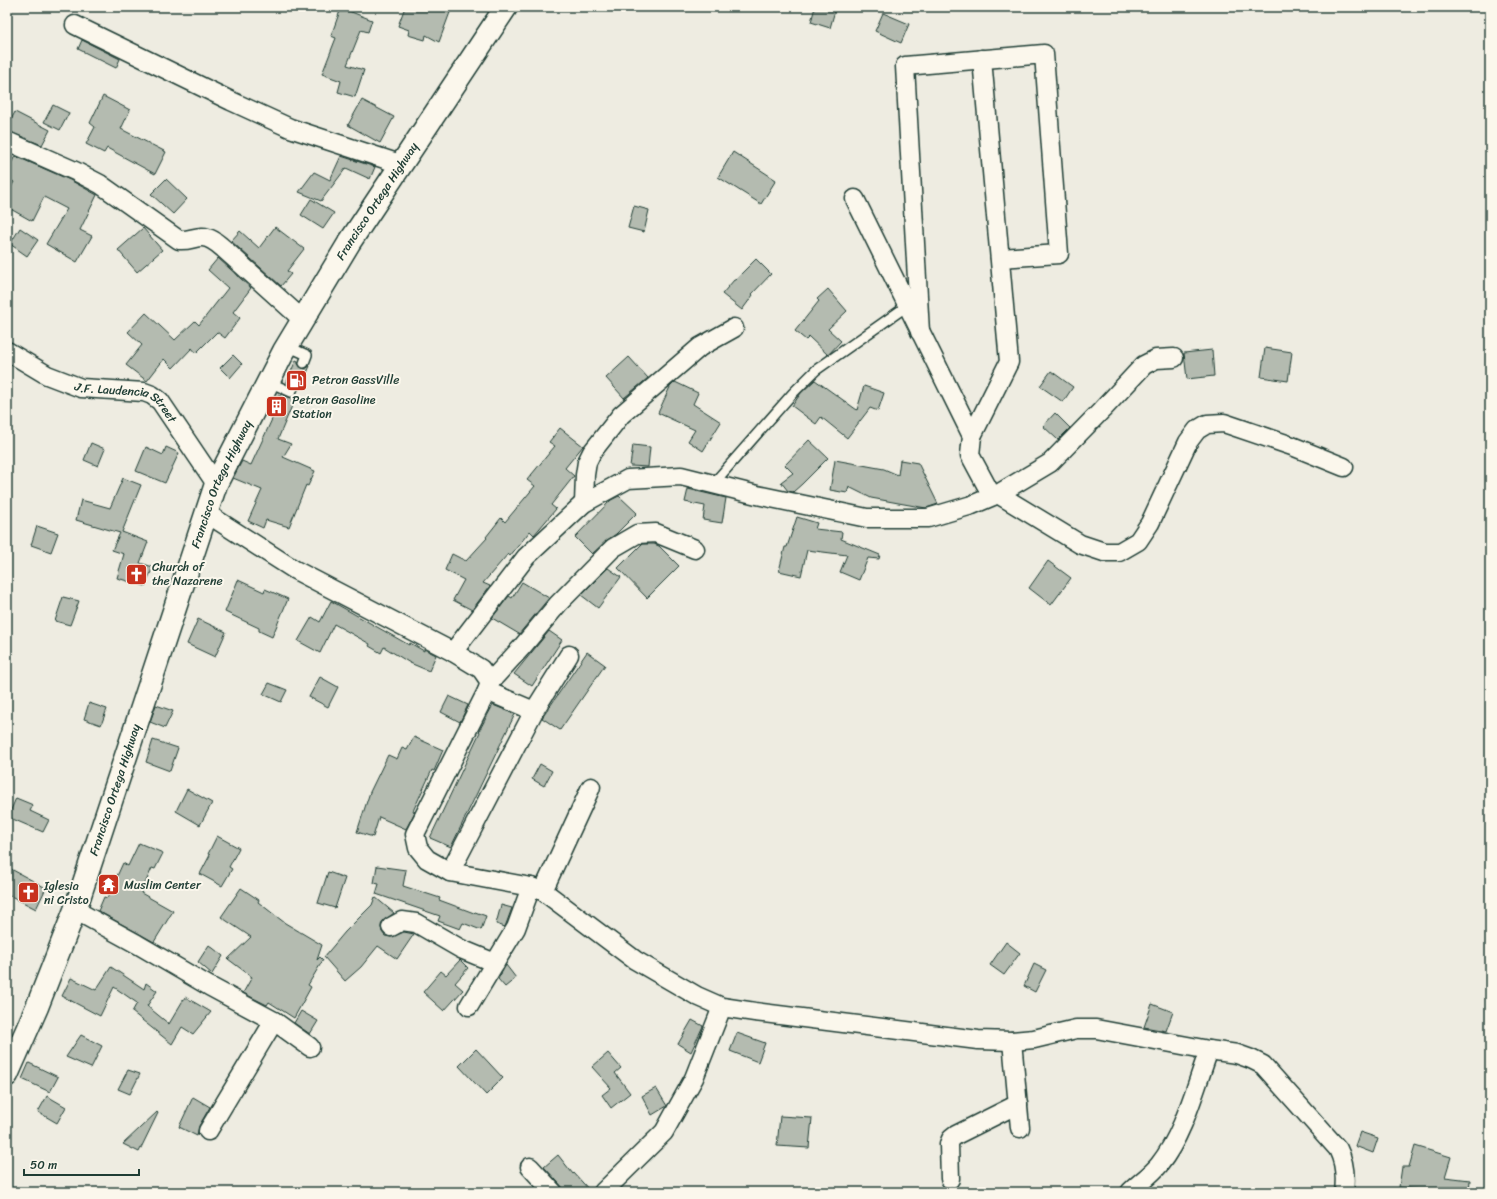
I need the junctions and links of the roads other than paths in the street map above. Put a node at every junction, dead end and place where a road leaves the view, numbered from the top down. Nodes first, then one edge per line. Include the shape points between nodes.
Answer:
1 (506, 7) edge
2 (74, 25) dead end
3 (982, 59) junction
4 (7, 141) edge
5 (400, 164) junction
6 (855, 199) dead end
7 (1000, 258) junction
8 (907, 306) junction
9 (303, 320) junction
10 (734, 328) dead end
11 (920, 332) junction
12 (287, 346) junction
13 (7, 351) edge
14 (1174, 358) dead end
15 (304, 363) dead end
16 (269, 382) junction
17 (295, 384) dead end
18 (972, 436) junction
19 (1344, 467) dead end
20 (216, 484) junction
21 (713, 484) junction
22 (995, 495) junction
23 (584, 503) junction
24 (206, 513) junction
25 (695, 549) dead end
26 (453, 652) junction
27 (569, 655) dead end
28 (489, 686) junction
29 (534, 711) junction
30 (591, 787) dead end
31 (450, 872) junction
32 (537, 889) junction
33 (75, 910) junction
34 (391, 927) dead end
35 (495, 963) junction
36 (469, 1006) dead end
37 (722, 1007) junction
38 (274, 1021) junction
39 (1012, 1041) junction
40 (310, 1047) dead end
41 (1208, 1050) junction
42 (7, 1076) edge
43 (1018, 1104) junction
44 (1020, 1128) dead end
45 (208, 1131) dead end
46 (530, 1167) dead end
47 (950, 1179) dead end
48 (553, 1192) edge
49 (603, 1192) edge
50 (1130, 1192) edge
51 (1344, 1192) edge

1 - 5 main road, Francisco Ortega Highway
2 - 5 street via 290,128
3 - 7 street
3 - 7 street via 1044,54 1059,254
3 - 11 street via 905,66
4 - 9 street via 100,184 179,240 188,241 200,237 213,240
5 - 9 main road, Francisco Ortega Highway
6 - 8 street
7 - 18 street via 1009,362
8 - 11 street
8 - 21 lane via 816,370
9 - 12 main road, Francisco Ortega Highway
10 - 23 street via 700,347 622,415 587,462
11 - 18 street
12 - 15 lane via 307,355
12 - 16 main road, Francisco Ortega Highway
13 - 20 street, J.F. Laudencia Street via 48,375 81,388 134,391 152,395 160,401
14 - 22 street via 1156,359 1144,364 1050,463
16 - 17 lane via 291,392
16 - 20 main road, Francisco Ortega Highway
18 - 22 street via 970,455
19 - 22 street via 1224,423 1207,424 1196,430 1188,442 1150,523 1138,541 1119,552 1104,552 1080,544
20 - 24 main road, Francisco Ortega Highway
21 - 22 street via 867,518 928,518
21 - 23 street via 681,476 628,479
23 - 26 street via 526,557
24 - 26 street via 295,570
24 - 33 main road, Francisco Ortega Highway
25 - 28 street via 656,533 637,534 613,548 558,604
26 - 28 street via 482,669
27 - 29 street
28 - 29 street
28 - 31 street via 416,834 418,848 427,859
29 - 31 street
30 - 32 street
31 - 32 street
32 - 35 street
32 - 37 street via 635,960 697,996
33 - 38 street
33 - 42 main road, Francisco Ortega Highway
34 - 35 street via 402,921 416,923 461,949
35 - 36 street
37 - 39 street via 970,1039
37 - 49 street via 694,1078 664,1132
38 - 40 street
38 - 45 street
39 - 41 street via 1034,1039 1076,1029 1096,1029
39 - 43 street
41 - 50 street via 1182,1125 1170,1149 1158,1166
41 - 51 street via 1237,1054 1263,1065 1338,1149 1344,1159
43 - 44 street
43 - 47 street via 951,1139
46 - 48 street

